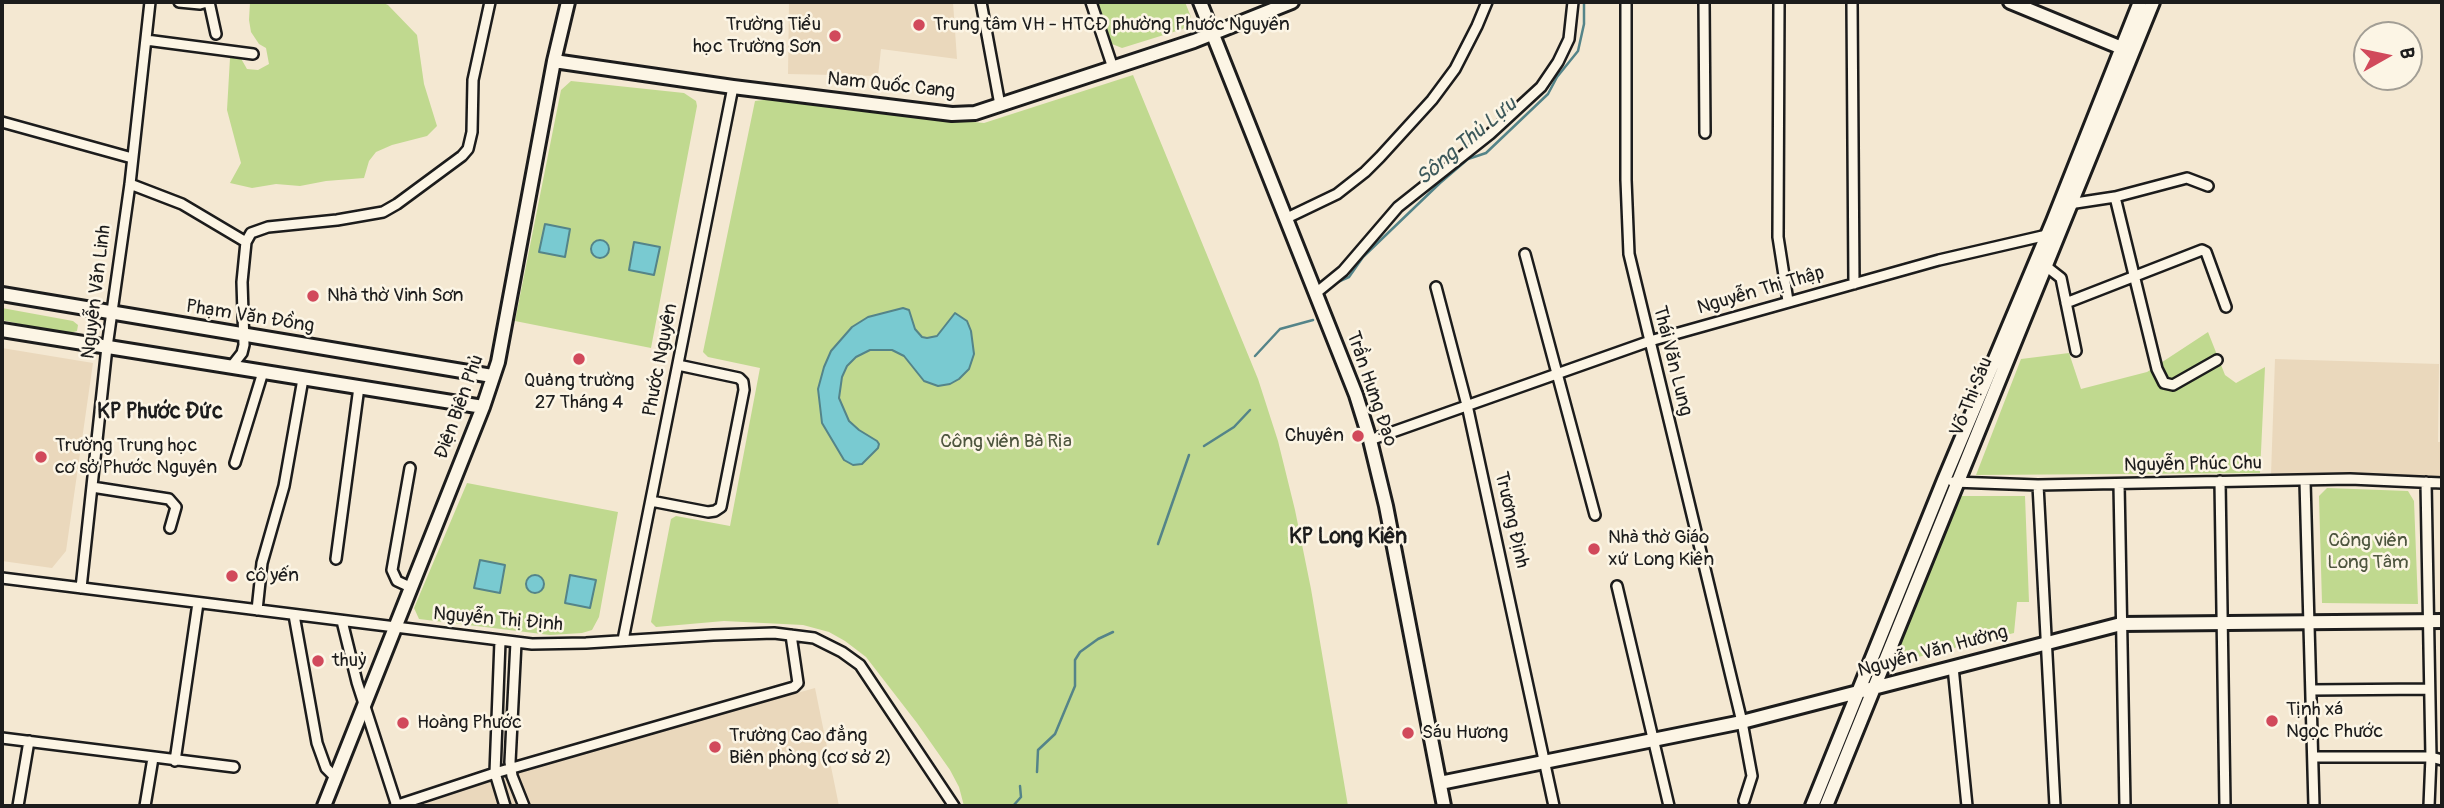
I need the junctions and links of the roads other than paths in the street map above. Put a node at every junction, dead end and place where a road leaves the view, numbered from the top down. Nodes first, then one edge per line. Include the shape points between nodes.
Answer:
1 (150, 2) edge
2 (179, 2) edge
3 (208, 2) edge
4 (490, 2) edge
5 (568, 2) edge
6 (981, 2) edge
7 (1091, 2) edge
8 (1200, 2) edge
9 (1292, 2) edge
10 (1487, 2) edge
11 (1573, 2) edge
12 (1626, 2) edge
13 (1703, 2) edge
14 (1779, 2) edge
15 (1852, 2) edge
16 (2010, 2) edge
17 (2140, 2) edge
18 (2153, 2) edge
19 (1213, 33) junction
20 (216, 34) dead end
21 (146, 40) junction
22 (2127, 50) junction
23 (253, 54) dead end
24 (554, 61) junction
25 (1113, 68) junction
26 (733, 88) junction
27 (1000, 105) junction
28 (2, 121) edge
29 (1705, 132) dead end
30 (132, 158) junction
31 (130, 184) junction
32 (2208, 186) dead end
33 (2115, 197) junction
34 (2069, 204) junction
35 (1287, 218) junction
36 (2060, 220) junction
37 (2047, 235) junction
38 (246, 242) junction
39 (1525, 254) dead end
40 (2047, 267) junction
41 (2135, 276) junction
42 (1854, 284) junction
43 (1436, 287) dead end
44 (1316, 293) junction
45 (2, 294) edge
46 (1788, 301) junction
47 (2066, 303) junction
48 (2226, 307) dead end
49 (111, 314) junction
50 (2, 330) edge
51 (245, 336) junction
52 (1650, 341) junction
53 (107, 347) junction
54 (2076, 351) dead end
55 (2217, 360) dead end
56 (678, 365) junction
57 (231, 367) junction
58 (263, 372) junction
59 (1557, 372) junction
60 (492, 376) junction
61 (303, 379) junction
62 (359, 387) junction
63 (1467, 405) junction
64 (483, 407) junction
65 (1370, 440) junction
66 (235, 463) dead end
67 (410, 468) dead end
68 (2220, 481) junction
69 (2305, 481) junction
70 (1951, 482) junction
71 (2426, 482) junction
72 (2442, 483) edge
73 (2119, 484) junction
74 (2038, 485) junction
75 (92, 487) junction
76 (651, 501) junction
77 (1595, 515) dead end
78 (170, 528) dead end
79 (336, 559) dead end
80 (2, 578) edge
81 (1617, 586) dead end
82 (410, 587) junction
83 (81, 588) junction
84 (198, 603) junction
85 (257, 610) junction
86 (294, 615) junction
87 (342, 621) junction
88 (2442, 621) edge
89 (2222, 622) junction
90 (2309, 622) junction
91 (2427, 622) junction
92 (2121, 624) junction
93 (394, 628) junction
94 (791, 635) junction
95 (623, 640) junction
96 (500, 641) junction
97 (516, 642) junction
98 (2047, 642) junction
99 (1954, 667) junction
100 (1875, 687) junction
101 (2429, 689) junction
102 (2311, 690) junction
103 (1859, 691) junction
104 (365, 703) junction
105 (1742, 722) junction
106 (2, 738) edge
107 (1653, 740) junction
108 (29, 741) junction
109 (2313, 757) junction
110 (2431, 757) junction
111 (153, 758) junction
112 (2442, 760) edge
113 (175, 761) junction
114 (1543, 762) junction
115 (234, 767) dead end
116 (511, 769) junction
117 (495, 773) junction
118 (336, 778) junction
119 (1440, 782) junction
120 (1744, 801) dead end
121 (19, 806) edge
122 (145, 806) edge
123 (324, 806) edge
124 (396, 806) edge
125 (505, 806) edge
126 (524, 806) edge
127 (954, 806) edge
128 (1444, 806) edge
129 (1554, 806) edge
130 (1669, 806) edge
131 (1812, 806) edge
132 (1826, 806) edge
133 (1967, 806) edge
134 (2055, 806) edge
135 (2125, 806) edge
136 (2225, 806) edge
137 (2314, 806) edge
138 (2429, 806) edge

1 - 21 street, Nguyễn Văn Linh
2 - 3 street
3 - 20 street
4 - 38 street via 473,80 471,141 462,156 383,212 268,226 251,233
5 - 24 street, Điện Biên Phủ
6 - 27 street
7 - 25 street
8 - 19 street, Trần Hưng Đạo
9 - 19 street, Nam Quốc Cang
10 - 35 street via 1444,85 1380,157 1337,194
11 - 44 street via 1569,39 1541,87 1398,207 1343,271
12 - 52 street, Thái Văn Lung via 1627,236
13 - 29 street
14 - 46 street via 1778,237
15 - 42 street
16 - 22 street
17 - 22 street, Võ Thị Sáu
18 - 22 street, Võ Thị Sáu
19 - 25 street, Nam Quốc Cang
19 - 35 street, Trần Hưng Đạo
21 - 23 street
21 - 30 street, Nguyễn Văn Linh
22 - 34 street, Võ Thị Sáu
22 - 36 street, Võ Thị Sáu
24 - 26 street, Nam Quốc Cang
24 - 60 street, Điện Biên Phủ
25 - 27 street, Nam Quốc Cang
26 - 27 street, Nam Quốc Cang via 952,114
26 - 56 street, Phước Nguyên
28 - 30 street
30 - 31 street, Nguyễn Văn Linh
31 - 38 street via 182,204
31 - 49 street, Nguyễn Văn Linh
32 - 33 street via 2187,178
33 - 34 street
33 - 41 street
34 - 36 street, Võ Thị Sáu
35 - 44 street, Trần Hưng Đạo
36 - 37 street, Võ Thị Sáu
36 - 40 street, Võ Thị Sáu
37 - 42 street, Nguyễn Thị Thập
37 - 70 street, Võ Thị Sáu
38 - 51 street via 242,282
39 - 59 street
40 - 47 street via 2061,278
40 - 70 street, Võ Thị Sáu
41 - 47 street
41 - 48 street via 2202,250
41 - 55 street via 2164,383 2173,385
42 - 46 street, Nguyễn Thị Thập
43 - 63 street, Trương Định
44 - 65 street, Trần Hưng Đạo
45 - 49 street, Phạm Văn Đồng
46 - 52 street, Nguyễn Thị Thập
47 - 54 street
49 - 51 street, Phạm Văn Đồng
49 - 53 street, Nguyễn Văn Linh
50 - 53 street
51 - 57 street via 242,353
51 - 60 street, Phạm Văn Đồng
52 - 59 street, Nguyễn Thị Thập
52 - 105 street, Thái Văn Lung
53 - 57 street
53 - 75 street, Nguyễn Văn Linh
56 - 76 street, Phước Nguyên
56 - 76 street via 743,382 721,507 708,512
57 - 58 street
58 - 61 street
58 - 66 street
59 - 63 street, Nguyễn Thị Thập
59 - 77 street
60 - 64 street, Điện Biên Phủ
61 - 62 street
61 - 85 street via 284,486 262,563
62 - 64 street
62 - 79 street
63 - 65 street, Nguyễn Thị Thập
63 - 114 street, Trương Định
64 - 82 street, Điện Biên Phủ
65 - 119 street, Trần Hưng Đạo
67 - 82 street via 392,570 397,582
68 - 69 street, Nguyễn Phúc Chu
68 - 73 street, Nguyễn Phúc Chu
68 - 89 street
69 - 71 street, Nguyễn Phúc Chu
69 - 90 street
70 - 74 street, Nguyễn Phúc Chu
70 - 100 street, Võ Thị Sáu
70 - 103 street, Võ Thị Sáu
71 - 72 street, Nguyễn Phúc Chu
71 - 91 street
73 - 74 street, Nguyễn Phúc Chu
73 - 92 street
74 - 98 street
75 - 78 street via 169,499 176,506
75 - 83 street, Nguyễn Văn Linh
76 - 95 street, Phước Nguyên
80 - 83 street, Nguyễn Thị Định
81 - 107 street
82 - 93 street, Điện Biên Phủ
83 - 84 street, Nguyễn Thị Định
84 - 85 street, Nguyễn Thị Định
84 - 113 street
85 - 86 street, Nguyễn Thị Định
86 - 87 street, Nguyễn Thị Định
86 - 118 street via 317,743
87 - 93 street, Nguyễn Thị Định
87 - 104 street
88 - 91 street, Nguyễn Văn Hưởng
89 - 90 street, Nguyễn Văn Hưởng
89 - 92 street, Nguyễn Văn Hưởng
89 - 136 street
90 - 91 street, Nguyễn Văn Hưởng
90 - 102 street
91 - 101 street
92 - 98 street, Nguyễn Văn Hưởng
92 - 135 street
93 - 96 street, Nguyễn Thị Định
93 - 104 street, Điện Biên Phủ
94 - 95 street, Nguyễn Thị Định
94 - 116 street via 798,683 794,687
94 - 127 street, Nguyễn Thị Định via 814,638 860,666
95 - 97 street, Nguyễn Thị Định
96 - 97 street, Nguyễn Thị Định
96 - 117 street
97 - 116 street
98 - 99 street, Nguyễn Văn Hưởng
98 - 134 street
99 - 100 street, Nguyễn Văn Hưởng
99 - 133 street
100 - 103 street, Nguyễn Văn Hưởng
100 - 132 street, Võ Thị Sáu
101 - 102 street
101 - 110 street
102 - 109 street
103 - 105 street, Nguyễn Văn Hưởng
103 - 131 street, Võ Thị Sáu
104 - 118 street, Điện Biên Phủ
104 - 124 street
105 - 107 street, Nguyễn Văn Hưởng
105 - 120 street, Thái Văn Lung via 1752,776
106 - 108 street
107 - 114 street, Nguyễn Văn Hưởng
107 - 130 street
108 - 111 street
108 - 121 street
109 - 110 street
109 - 137 street
110 - 112 street
110 - 138 street
111 - 113 street
111 - 122 street
113 - 115 street
114 - 119 street, Nguyễn Văn Hưởng
114 - 129 street, Trương Định
116 - 117 street
116 - 126 street
117 - 124 street
117 - 125 street
118 - 123 street, Điện Biên Phủ
119 - 128 street, Trần Hưng Đạo

